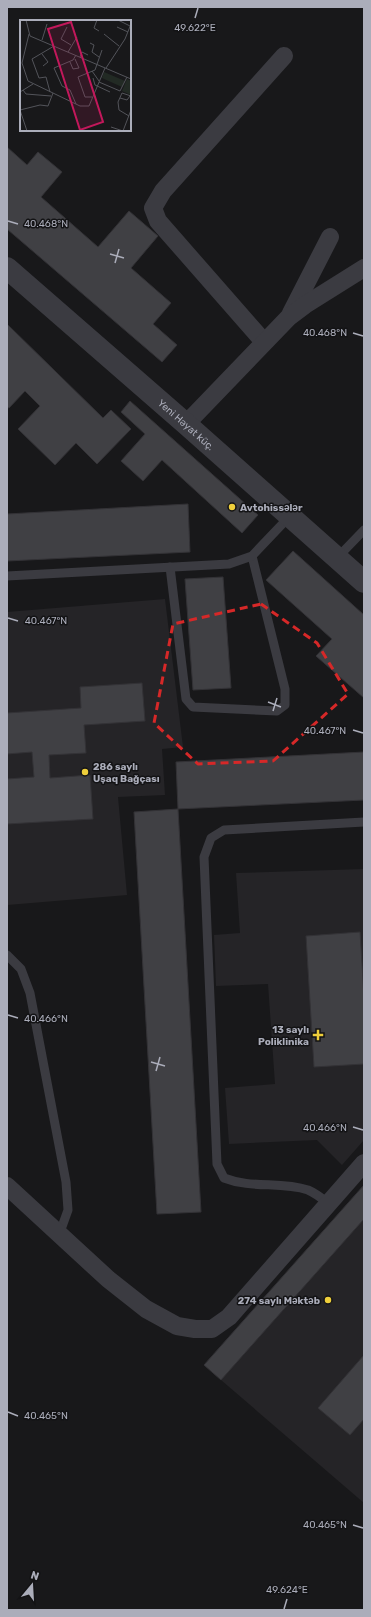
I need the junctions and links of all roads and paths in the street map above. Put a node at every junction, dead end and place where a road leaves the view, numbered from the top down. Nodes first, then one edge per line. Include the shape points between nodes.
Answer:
1 (284, 56) dead end
2 (330, 237) dead end
3 (364, 268) edge
4 (9, 274) edge
5 (289, 317) junction
6 (264, 342) junction
7 (186, 424) junction
8 (289, 517) junction
9 (364, 530) edge
10 (252, 556) junction
11 (337, 558) junction
12 (170, 567) junction
13 (7, 576) edge
14 (364, 582) edge
15 (364, 822) edge
16 (7, 955) edge
17 (364, 1163) edge
18 (7, 1186) edge
19 (329, 1204) junction
20 (59, 1235) junction

1 - 6 street via 163,192 153,208 158,221
2 - 5 street
3 - 5 street
4 - 7 street, Yeni Həyat küç.
5 - 6 street
6 - 7 street
7 - 8 street, Yeni Həyat küç.
8 - 10 lane
8 - 11 street, Yeni Həyat küç.
9 - 11 lane
10 - 12 lane via 229,564
10 - 12 lane via 285,689 285,705 277,710 193,707 186,699
11 - 14 street, Yeni Həyat küç.
12 - 13 lane
15 - 19 lane via 224,830 211,838 204,857 217,1164 224,1178 238,1184 309,1190
16 - 20 lane via 21,969 30,993 66,1182 68,1210
17 - 19 street
18 - 20 street
19 - 20 street via 229,1317 212,1329 177,1326 146,1310

